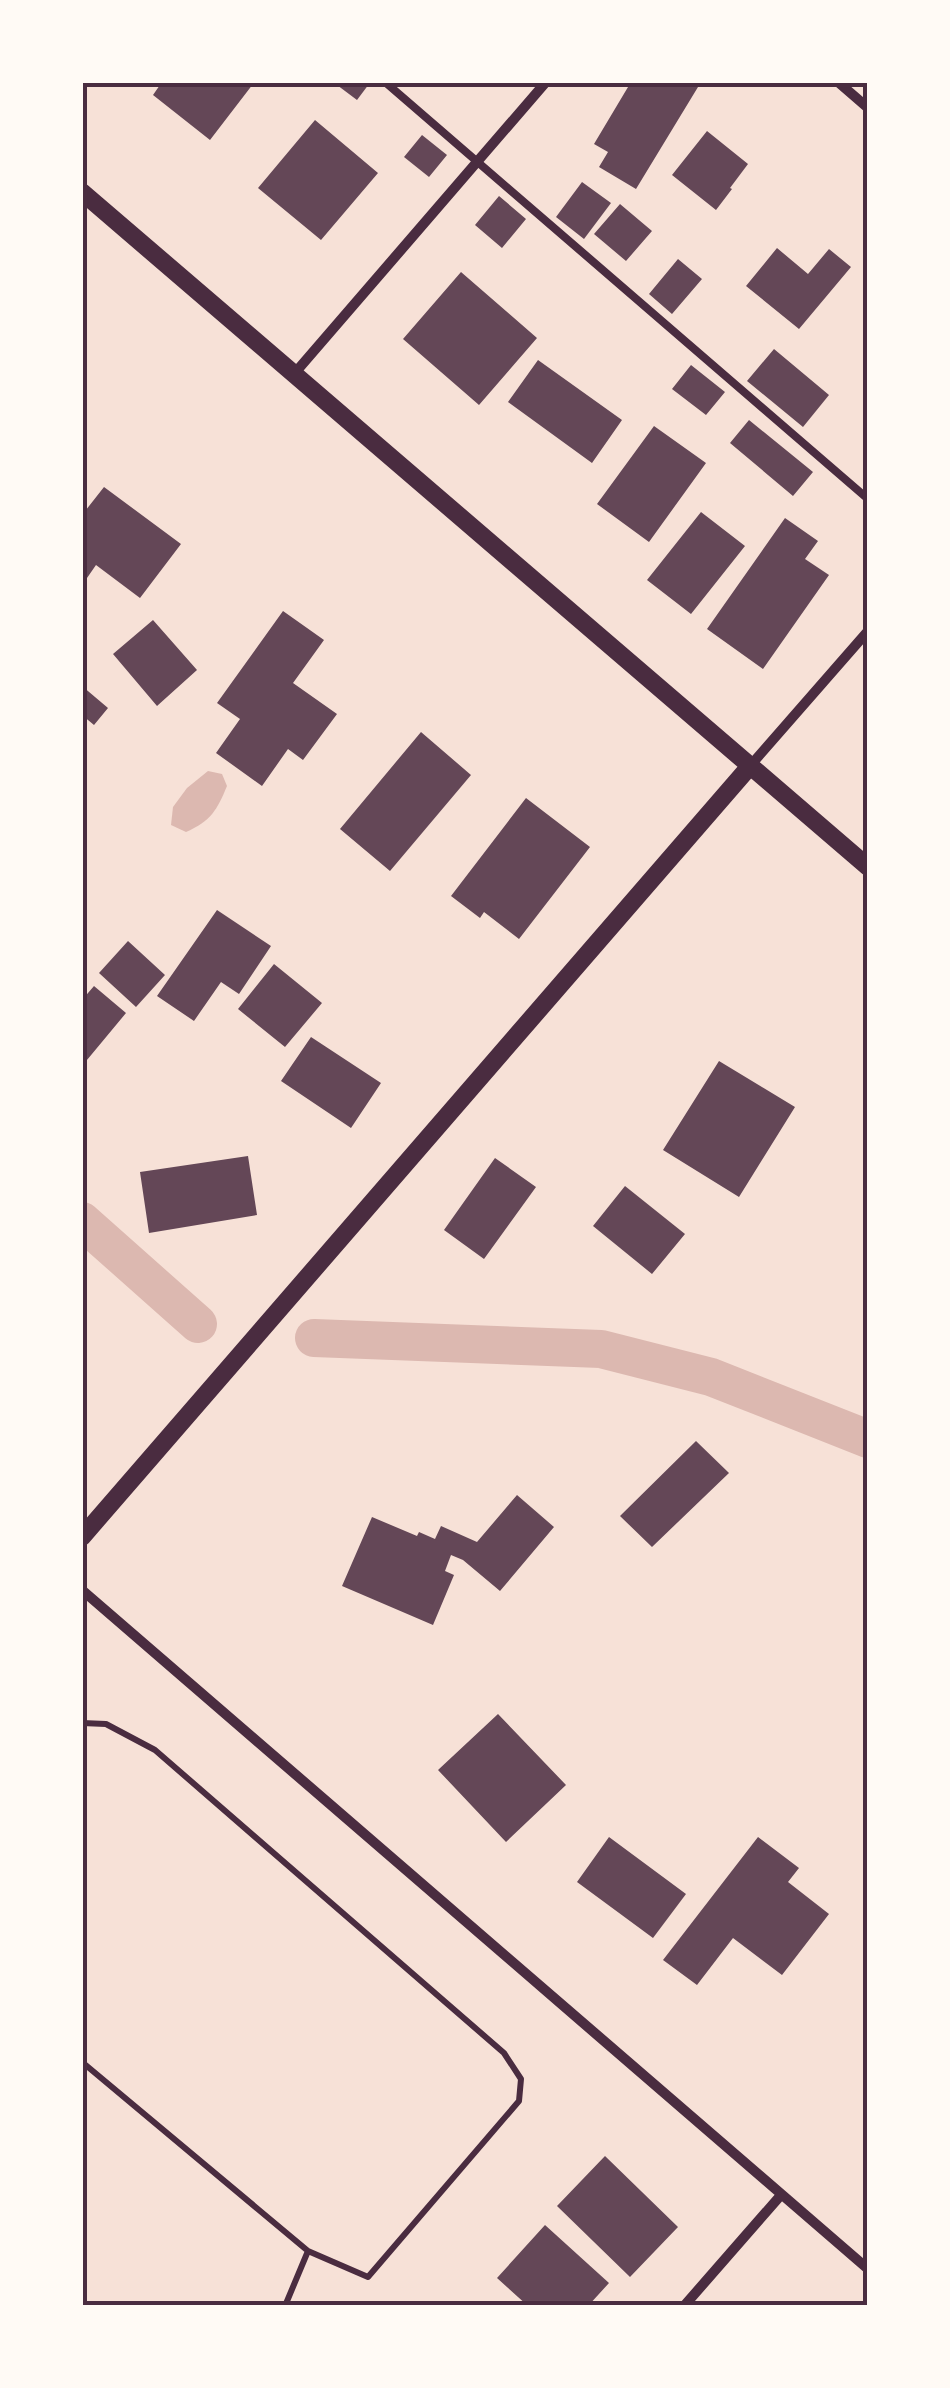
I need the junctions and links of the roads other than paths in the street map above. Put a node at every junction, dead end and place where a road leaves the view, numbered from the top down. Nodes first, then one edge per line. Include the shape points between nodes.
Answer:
1 (385, 82) edge
2 (546, 82) edge
3 (838, 82) edge
4 (868, 108) edge
5 (477, 162) junction
6 (82, 192) edge
7 (294, 374) junction
8 (868, 500) edge
9 (868, 631) edge
10 (750, 766) junction
11 (868, 867) edge
12 (82, 1537) edge
13 (82, 1590) edge
14 (781, 2195) junction
15 (868, 2269) edge
16 (684, 2306) edge

1 - 5 lane
2 - 5 street
3 - 4 street
5 - 7 street
5 - 8 lane
6 - 7 street
7 - 10 street
9 - 10 street
10 - 11 street
10 - 12 street
13 - 14 street
14 - 15 street
14 - 16 street

